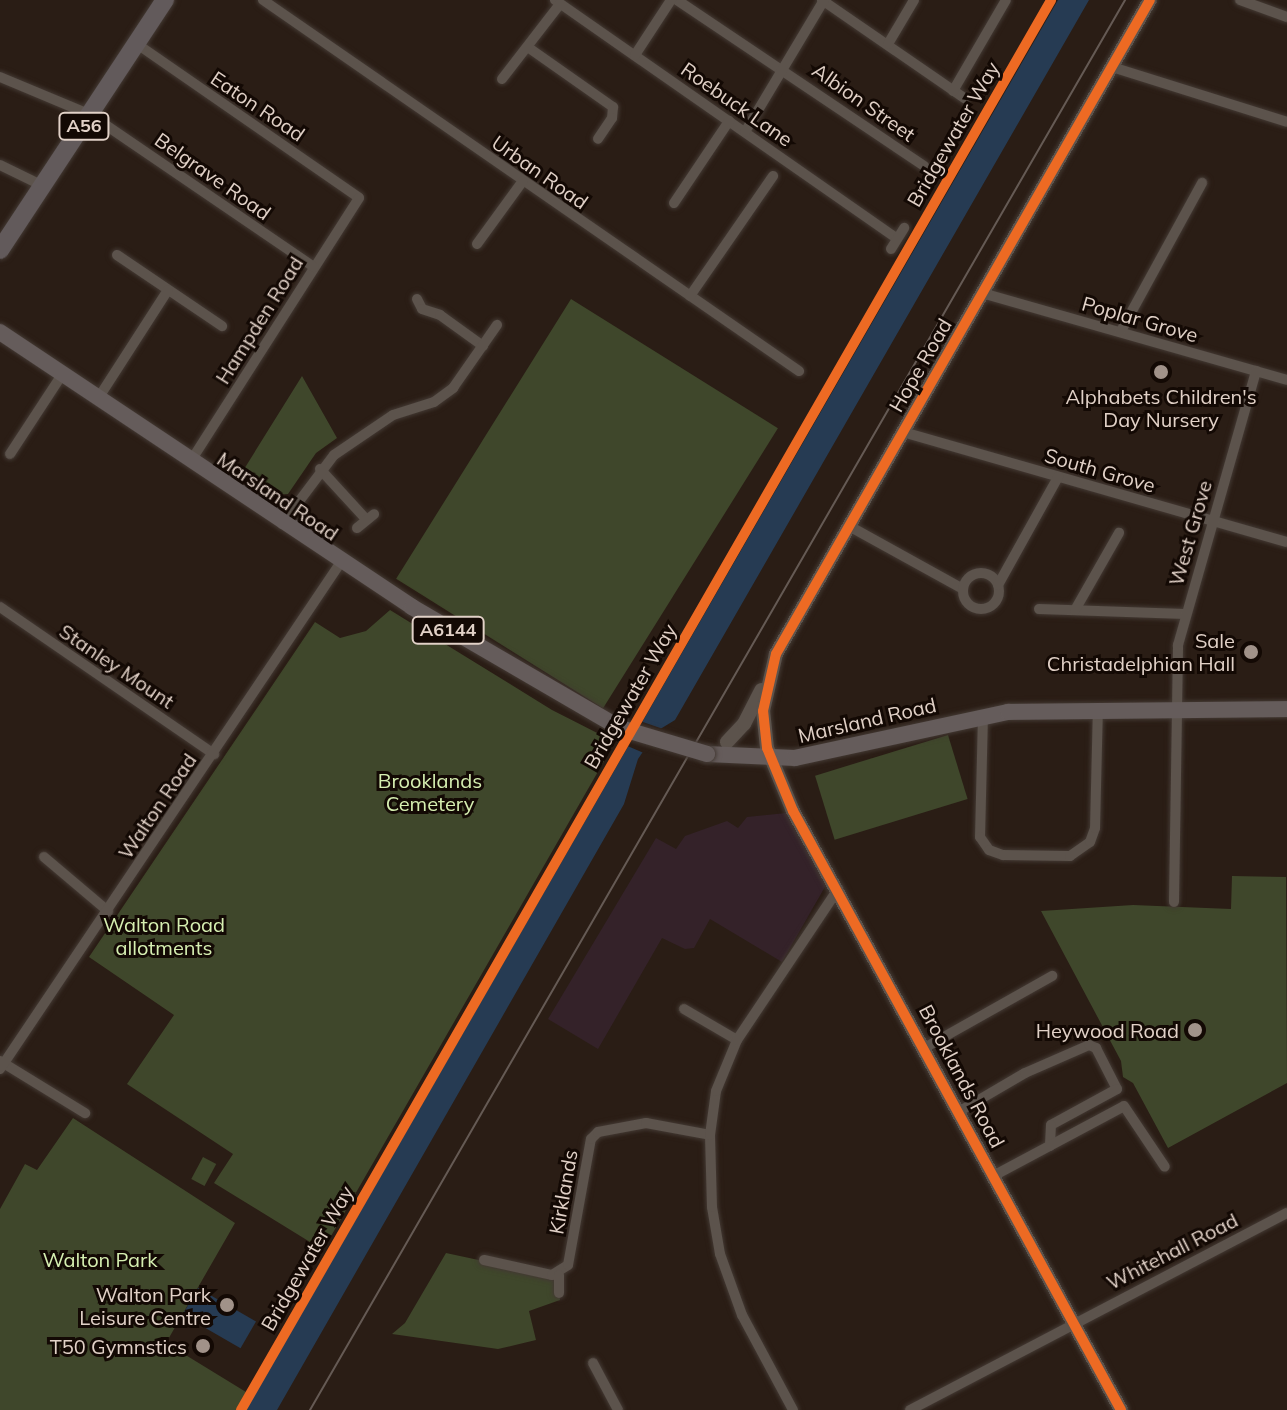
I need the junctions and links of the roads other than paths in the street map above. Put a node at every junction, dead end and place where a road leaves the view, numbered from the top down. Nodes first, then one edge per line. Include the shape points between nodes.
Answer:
1 (165, 0) edge
2 (263, 0) edge
3 (671, 0) edge
4 (677, 0) edge
5 (823, 0) edge
6 (914, 0) edge
7 (1006, 0) edge
8 (1150, 0) edge
9 (1240, 0) edge
10 (558, 2) edge
11 (1287, 17) edge
12 (137, 44) junction
13 (888, 44) junction
14 (529, 48) junction
15 (635, 55) junction
16 (1112, 67) junction
17 (784, 68) junction
18 (0, 77) edge
19 (502, 79) dead end
20 (953, 91) junction
21 (964, 98) dead end
22 (91, 115) junction
23 (729, 121) junction
24 (1287, 122) edge
25 (745, 132) junction
26 (598, 139) dead end
27 (0, 165) edge
28 (924, 166) dead end
29 (773, 176) dead end
30 (522, 182) junction
31 (1202, 183) dead end
32 (43, 186) junction
33 (359, 198) joint
34 (674, 203) dead end
35 (904, 228) dead end
36 (477, 244) dead end
37 (0, 250) edge
38 (117, 255) dead end
39 (314, 267) junction
40 (168, 290) junction
41 (982, 293) junction
42 (690, 296) junction
43 (418, 309) dead end
44 (497, 325) dead end
45 (222, 326) dead end
46 (1121, 331) junction
47 (0, 332) edge
48 (483, 346) junction
49 (799, 371) dead end
50 (1256, 371) junction
51 (63, 373) junction
52 (1287, 380) edge
53 (99, 397) junction
54 (903, 432) junction
55 (10, 454) dead end
56 (191, 461) junction
57 (320, 469) junction
58 (1058, 477) junction
59 (1213, 520) junction
60 (282, 524) junction
61 (849, 526) junction
62 (357, 528) dead end
63 (1119, 533) dead end
64 (1287, 542) edge
65 (341, 562) junction
66 (998, 585) junction
67 (963, 589) junction
68 (0, 607) edge
69 (1039, 609) dead end
70 (1075, 610) junction
71 (1185, 614) junction
72 (766, 679) junction
73 (1176, 708) junction
74 (1098, 709) junction
75 (1287, 709) edge
76 (983, 715) junction
77 (727, 742) joint
78 (214, 754) junction
79 (707, 754) junction
80 (771, 760) junction
81 (44, 857) dead end
82 (838, 889) junction
83 (1174, 902) dead end
84 (108, 911) junction
85 (1052, 976) dead end
86 (684, 1009) dead end
87 (737, 1040) junction
88 (926, 1047) junction
89 (1, 1064) edge
90 (960, 1111) junction
91 (85, 1113) dead end
92 (710, 1135) junction
93 (1050, 1146) junction
94 (1165, 1167) dead end
95 (995, 1175) junction
96 (1287, 1213) edge
97 (484, 1260) dead end
98 (559, 1275) junction
99 (559, 1293) dead end
100 (1073, 1320) junction
101 (593, 1363) dead end
102 (618, 1410) edge
103 (793, 1410) edge
104 (910, 1410) edge
105 (1121, 1410) edge

1 - 12 highway, A56
2 - 30 street, Urban Road
3 - 15 street
4 - 17 street, Albion Street
5 - 13 street
5 - 17 street
6 - 13 street
7 - 20 street
8 - 16 street, Hope Road
9 - 11 street
10 - 14 street
10 - 15 street, Roebuck Lane
12 - 22 highway, A56
12 - 33 street, Eaton Road
13 - 20 street
14 - 19 street
14 - 26 street via 613,107
15 - 23 street, Roebuck Lane
16 - 24 street
16 - 41 street, Hope Road
17 - 25 street
17 - 28 street, Albion Street
18 - 22 street, Belgrave Road
20 - 21 street
22 - 32 highway, A56
22 - 39 street, Belgrave Road
23 - 25 street, Roebuck Lane
23 - 34 street
25 - 35 street, Roebuck Lane via 894,244
27 - 32 street
29 - 42 street
30 - 36 street via 484,226
30 - 42 street, Urban Road
31 - 46 street
32 - 37 highway, A56
33 - 39 street, Hampden Road
38 - 40 street
39 - 56 street, Hampden Road
40 - 45 street
40 - 53 street
41 - 46 street, Poplar Grove
41 - 54 street, Hope Road
42 - 49 street, Urban Road
43 - 48 street via 440,315
44 - 48 street
46 - 50 street, Poplar Grove
47 - 51 main road, Marsland Road / A6144
48 - 57 street via 444,395 393,415
50 - 52 street, Poplar Grove
50 - 59 street, West Grove
51 - 53 main road, Marsland Road / A6144
51 - 55 street
53 - 56 main road, Marsland Road / A6144
54 - 58 street, South Grove
54 - 61 street, Hope Road
56 - 60 main road, Marsland Road / A6144
57 - 60 street
57 - 62 street via 369,516
58 - 59 street, South Grove
58 - 66 street
59 - 64 street, South Grove
59 - 71 street, West Grove
60 - 65 main road, Marsland Road / A6144
61 - 67 street
61 - 72 street, Hope Road
63 - 70 street
65 - 78 street, Walton Road
65 - 79 main road, Marsland Road / A6144, bridge via 504,664 620,728
66 - 67 street via 979,573
66 - 67 street via 996,602 980,610 965,600
68 - 78 street, Stanley Mount
69 - 70 street
70 - 71 street
71 - 73 street, West Grove
72 - 77 street via 744,724
72 - 80 street, Hope Road via 763,726
73 - 74 main road, Marsland Road / A6144
73 - 75 main road, Marsland Road / A6144
73 - 83 street
74 - 76 main road, Marsland Road / A6144
74 - 76 street via 1095,828 1090,842 1070,856 1003,855 989,850 980,837
76 - 80 main road, Marsland Road / A6144
77 - 79 main road
78 - 84 street, Walton Road
79 - 80 main road, Marsland Road / A6144
80 - 82 street, Brooklands Road
81 - 84 street
82 - 87 street
82 - 88 street, Brooklands Road
84 - 89 street, Walton Road
85 - 88 street
86 - 87 street
87 - 92 street via 716,1091
88 - 90 street, Brooklands Road
89 - 91 street
90 - 93 street via 1025,1073 1089,1045 1096,1048 1117,1089 1051,1125
90 - 95 street, Brooklands Road
92 - 98 street, Kirklands via 646,1123 616,1125 593,1136 568,1265
92 - 103 street via 712,1207 720,1254 742,1315
93 - 94 street via 1124,1106
93 - 95 street
95 - 100 street, Brooklands Road
96 - 100 street, Whitehall Road
97 - 98 street
98 - 99 street, Kirklands
100 - 104 street, Whitehall Road
100 - 105 street, Brooklands Road
101 - 102 street

